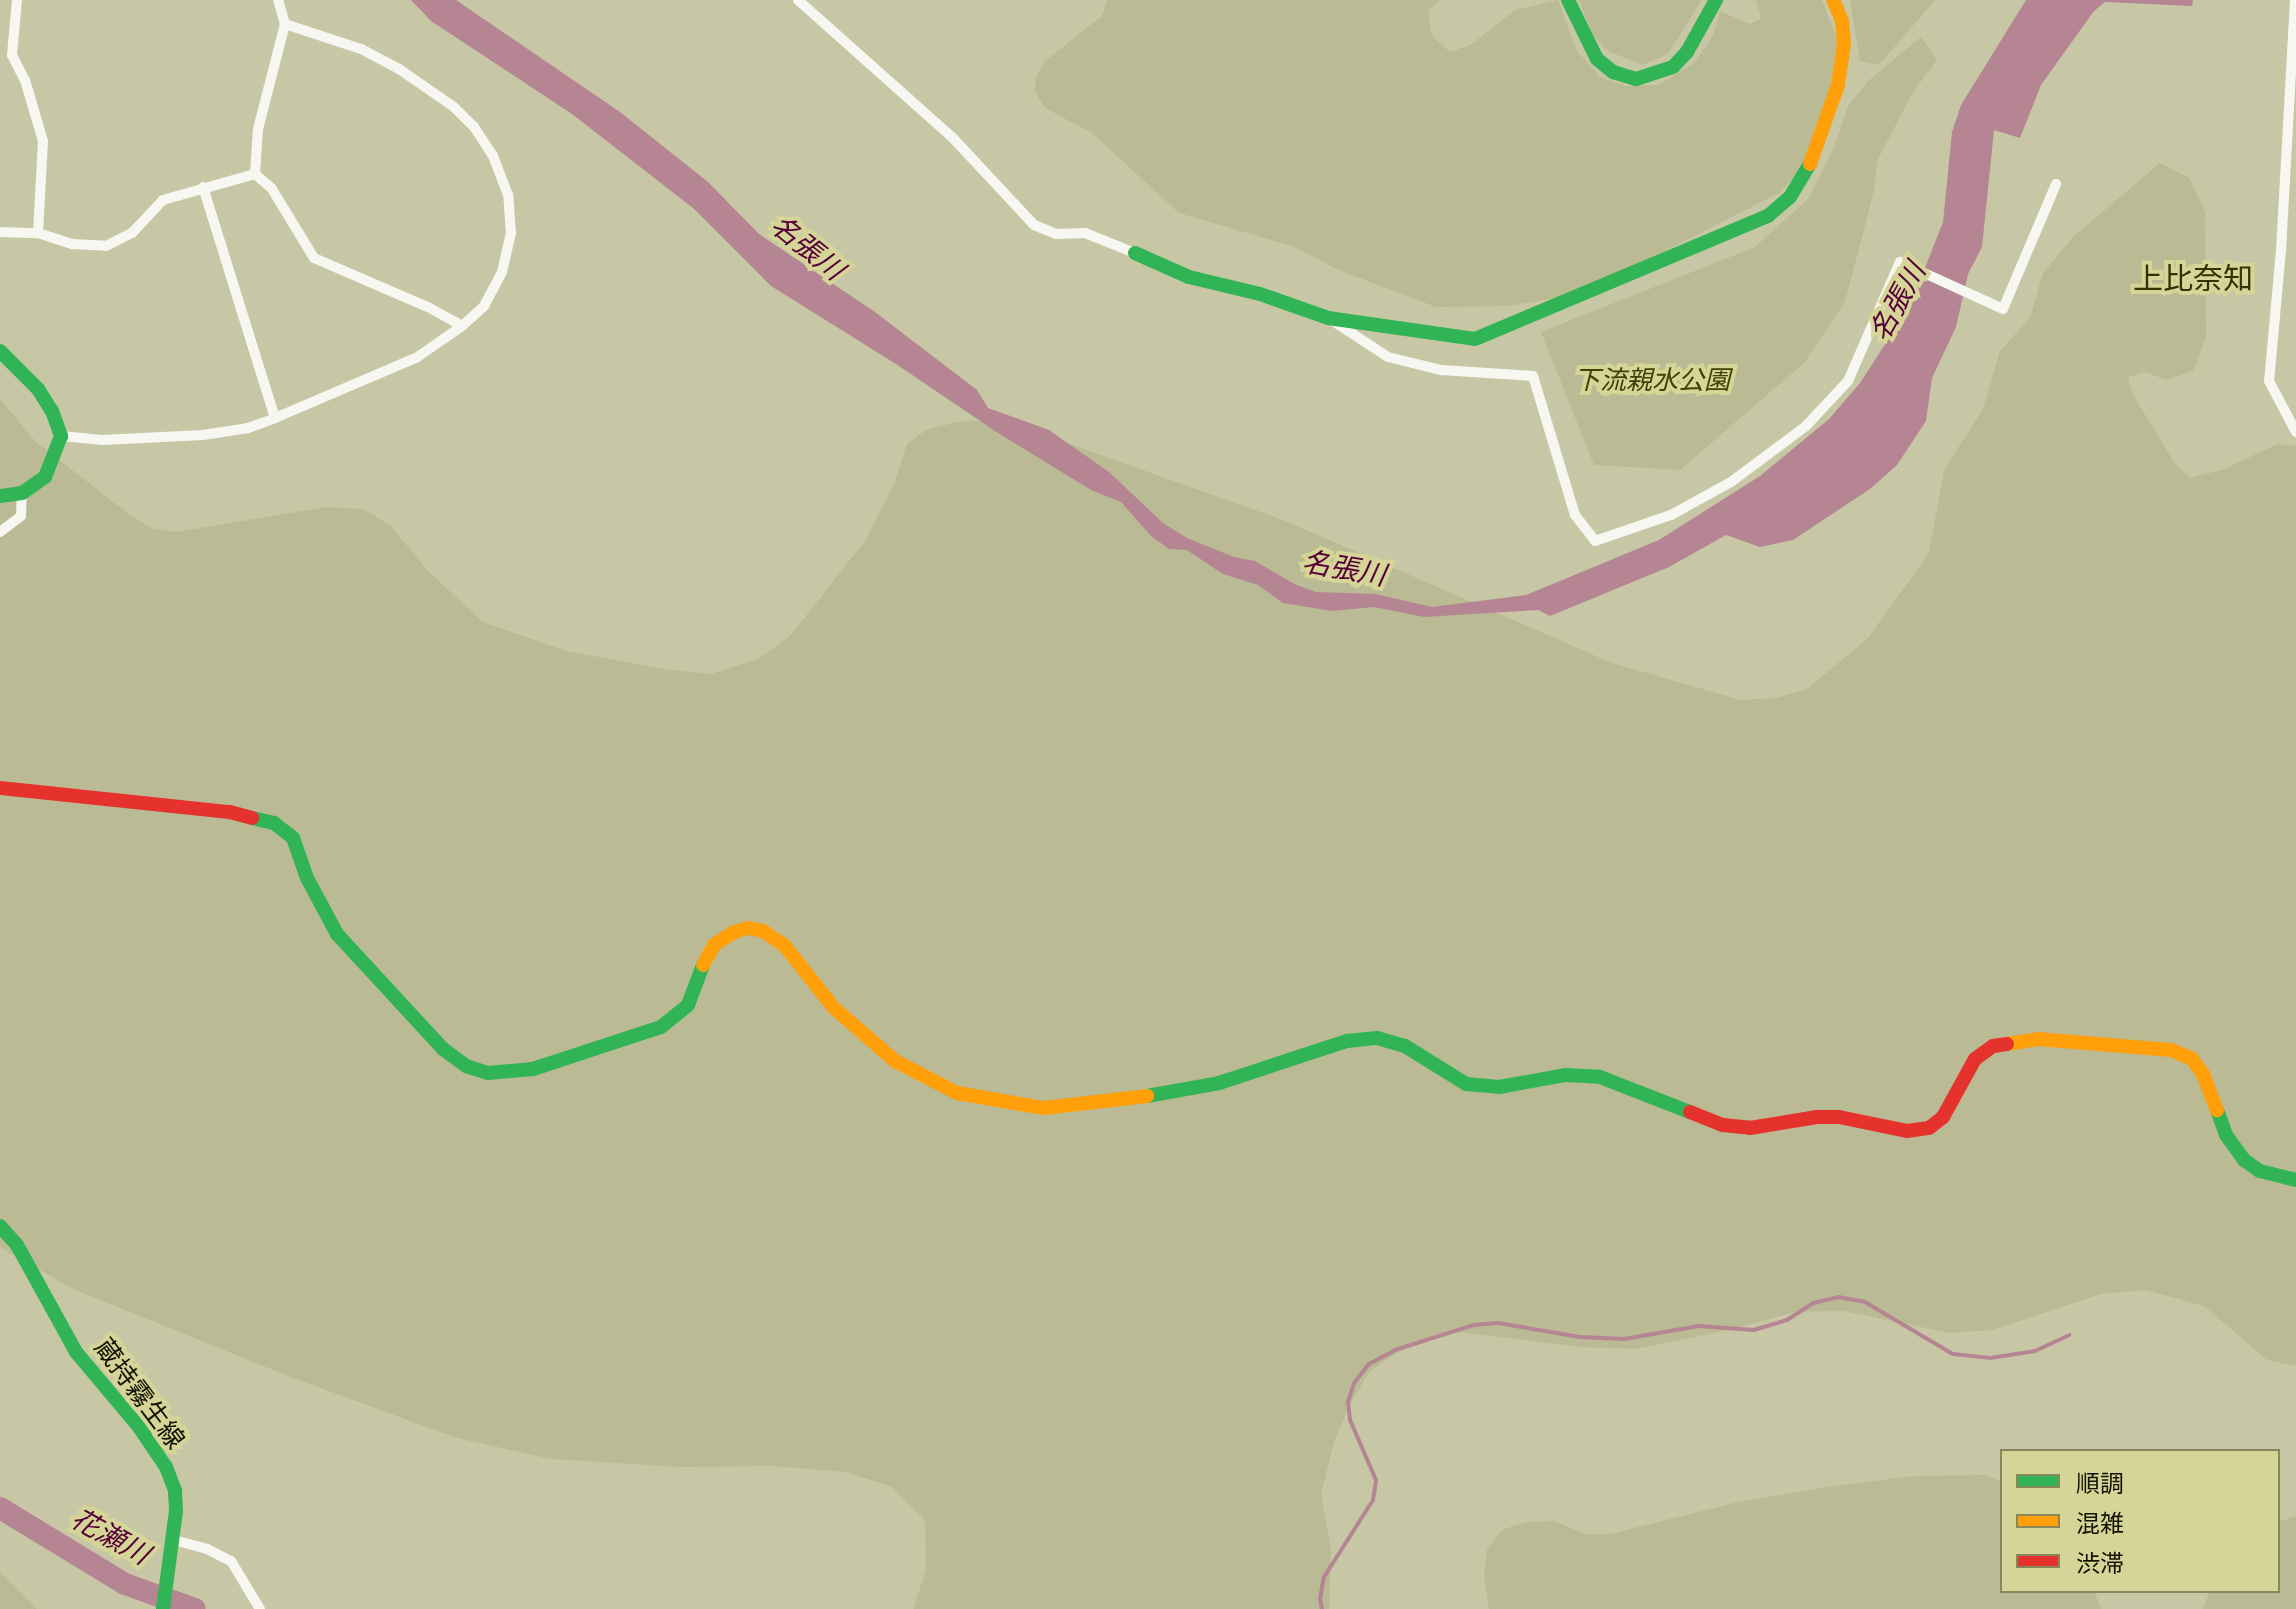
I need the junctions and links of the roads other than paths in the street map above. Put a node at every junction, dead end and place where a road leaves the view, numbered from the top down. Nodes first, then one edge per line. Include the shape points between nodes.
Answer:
1 (17, 0) edge
2 (278, 0) edge
3 (798, 0) edge
4 (1568, 0) edge
5 (1716, 0) edge
6 (1833, 0) edge
7 (2295, 0) edge
8 (285, 24) junction
9 (255, 174) junction
10 (2056, 184) dead end
11 (203, 187) junction
12 (0, 232) edge
13 (38, 233) junction
14 (1135, 253) joint
15 (1328, 318) junction
16 (462, 326) junction
17 (0, 351) edge
18 (275, 418) junction
19 (2296, 432) edge
20 (61, 436) junction
21 (22, 493) junction
22 (0, 496) edge
23 (0, 532) edge
24 (0, 788) edge
25 (2296, 1180) edge
26 (0, 1226) edge
27 (174, 1540) junction
28 (163, 1609) edge
29 (260, 1609) edge

1 - 13 street via 12,55 43,141
2 - 8 street
3 - 14 street via 941,127 1034,225 1056,234 1085,233
4 - 5 street via 1597,59 1613,72 1636,79 1673,67
6 - 15 street via 1844,44 1838,85 1808,169 1790,197 1768,216 1475,339
7 - 19 street via 2269,381
8 - 9 street via 258,129
8 - 16 street via 361,49 399,69 454,107 493,156 508,195 511,234 502,272 484,306
9 - 11 street
9 - 16 street via 272,189 314,258
10 - 15 street via 2003,309 1900,262 1848,381 1806,426 1731,482 1671,515 1595,541 1575,515 1533,376 1441,370 1388,357
11 - 13 street via 163,200 132,233 106,246 72,244
11 - 18 street
12 - 13 street
14 - 15 street via 1189,277
16 - 18 street via 416,358
17 - 20 street via 38,389
18 - 20 street via 203,435 102,440
20 - 21 street via 45,477
21 - 22 street
21 - 23 street via 21,516
24 - 25 street via 230,812 274,823 293,838 337,934 443,1049 466,1066 488,1073 533,1069 661,1027 688,1005 714,945 748,928 784,945 834,1008 895,1061 957,1093 999,1102 1043,1108 1162,1094 1219,1083 1347,1041 1377,1038 1405,1046 1466,1084 1499,1087 1566,1075 1600,1077 1723,1125 1750,1128 1839,1117 1907,1131 1929,1128 1943,1117 1975,1059 1993,1046 2037,1039 2130,1044 2192,1059 2226,1135 2244,1160 2260,1171
26 - 27 street, 蔵持霧生線 via 17,1245 76,1352 166,1467 175,1491
27 - 28 street, 蔵持霧生線
27 - 29 street via 231,1561

